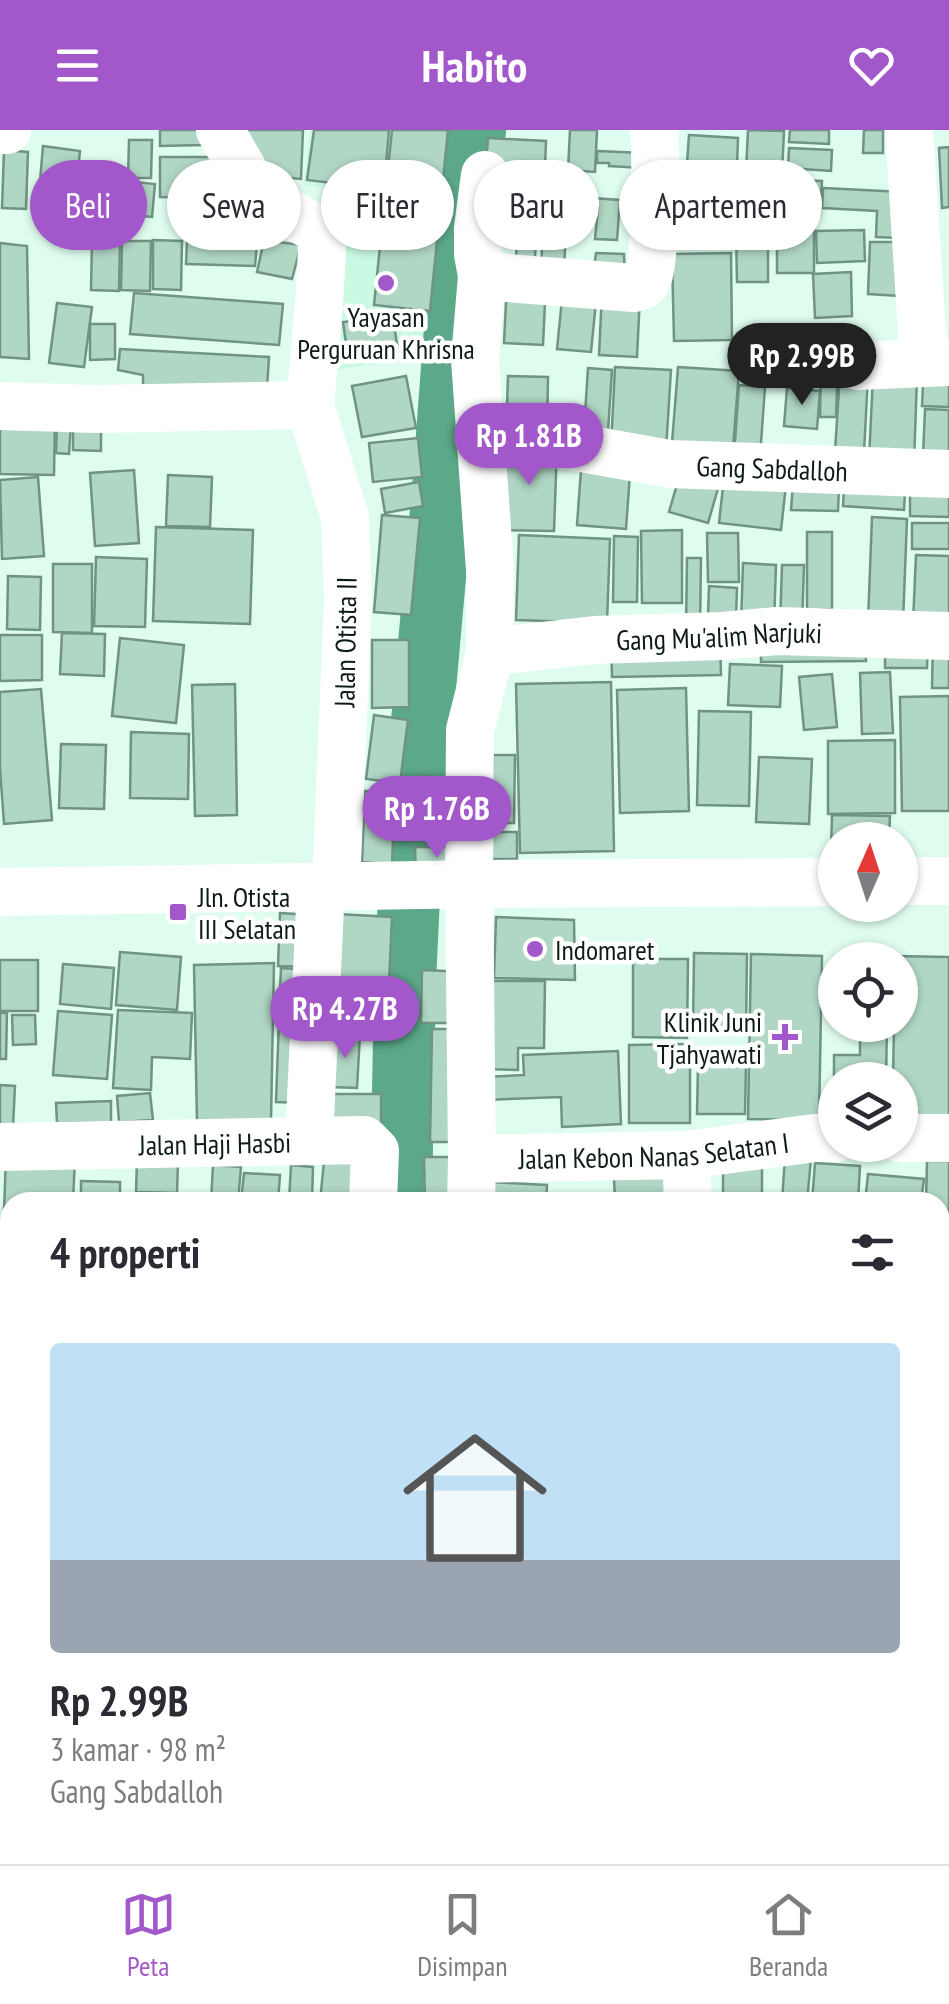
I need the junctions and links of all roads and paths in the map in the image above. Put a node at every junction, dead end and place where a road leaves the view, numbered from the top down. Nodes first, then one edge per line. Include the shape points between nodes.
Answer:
1 (220, 130) edge
2 (654, 130) edge
3 (908, 130) edge
4 (478, 250) edge
5 (482, 276) junction
6 (936, 362) edge
7 (858, 366) dead end
8 (310, 404) junction
9 (0, 406) edge
10 (479, 439) junction
11 (949, 474) edge
12 (949, 636) edge
13 (490, 652) junction
14 (918, 881) edge
15 (949, 881) edge
16 (818, 882) edge
17 (363, 885) junction
18 (469, 885) junction
19 (0, 892) edge
20 (818, 1138) edge
21 (918, 1138) edge
22 (949, 1138) edge
23 (310, 1140) junction
24 (0, 1147) edge
25 (686, 1155) junction
26 (471, 1181) edge
27 (373, 1192) edge
28 (688, 1192) edge

1 - 8 street, Jalan Otista II via 257,202 320,231
2 - 5 street via 650,270 642,286
3 - 6 street
4 - 5 street, Jalan Kebon Nanas Selatan I
5 - 10 street, Jalan Kebon Nanas Selatan I via 475,359
6 - 7 street
8 - 9 street
8 - 17 street, Jalan Otista II via 345,518
10 - 11 street, Gang Sabdalloh via 670,464
10 - 13 street, Jalan Kebon Nanas Selatan I
12 - 13 street, Gang Mu'alim Narjuki via 777,631
13 - 18 street, Jalan Kebon Nanas Selatan I via 470,730
14 - 15 street
16 - 18 street
17 - 18 street
17 - 19 street
17 - 23 street, Jalan Otista II
18 - 26 street, Jalan Kebon Nanas Selatan I
20 - 25 street, Jalan Kebon Nanas Selatan I
21 - 22 street
23 - 24 street, Jalan Haji Hasbi
23 - 27 street, Jalan Haji Hasbi via 364,1140 372,1146
25 - 26 street, Jalan Kebon Nanas Selatan I
25 - 28 street

